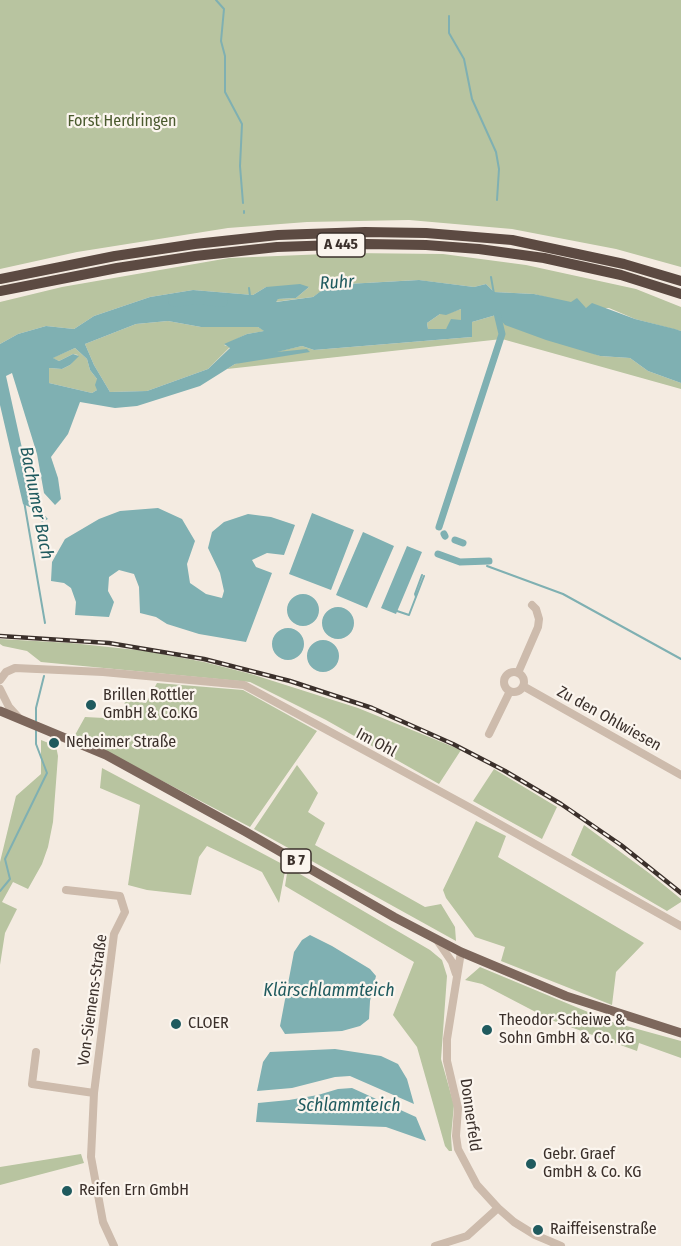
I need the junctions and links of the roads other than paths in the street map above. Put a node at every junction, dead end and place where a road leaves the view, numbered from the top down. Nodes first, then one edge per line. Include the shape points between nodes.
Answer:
1 (0, 279) edge
2 (681, 281) edge
3 (0, 291) edge
4 (681, 294) edge
5 (532, 605) dead end
6 (518, 673) junction
7 (0, 680) edge
8 (523, 686) junction
9 (0, 689) edge
10 (510, 691) junction
11 (0, 711) edge
12 (20, 719) junction
13 (489, 734) dead end
14 (681, 775) edge
15 (66, 890) dead end
16 (681, 926) edge
17 (436, 939) junction
18 (461, 952) junction
19 (456, 976) junction
20 (681, 1034) edge
21 (36, 1052) dead end
22 (94, 1093) junction
23 (498, 1208) junction
24 (114, 1246) edge
25 (435, 1246) edge
26 (561, 1246) edge

1 - 2 highway, A 445 via 195,244 278,235 365,232 512,240 624,264
3 - 4 highway, A 445 via 195,256 277,247 366,244 468,248 544,258 621,275
5 - 6 street via 539,619 538,627
6 - 8 street via 524,680
6 - 10 street via 512,672 505,678 504,684
7 - 16 street, Im Ohl via 10,669 33,669 244,685
8 - 10 street via 519,691
8 - 14 street, Zu den Ohlwiesen
9 - 12 street
10 - 13 street
11 - 12 main road, B 7
12 - 17 main road, B 7 via 106,755
15 - 22 street, Von-Siemens-Straße via 120,896 125,912 114,934
17 - 18 main road, B 7
17 - 19 street via 452,962
18 - 19 street, Donnerfeld
18 - 20 main road, B 7 via 566,996
19 - 23 street, Donnerfeld via 447,1061 458,1107 458,1149 477,1185
21 - 22 street via 32,1084
22 - 24 street, Von-Siemens-Straße via 92,1157 103,1222
23 - 25 street via 467,1236
23 - 26 street, Donnerfeld via 535,1235

